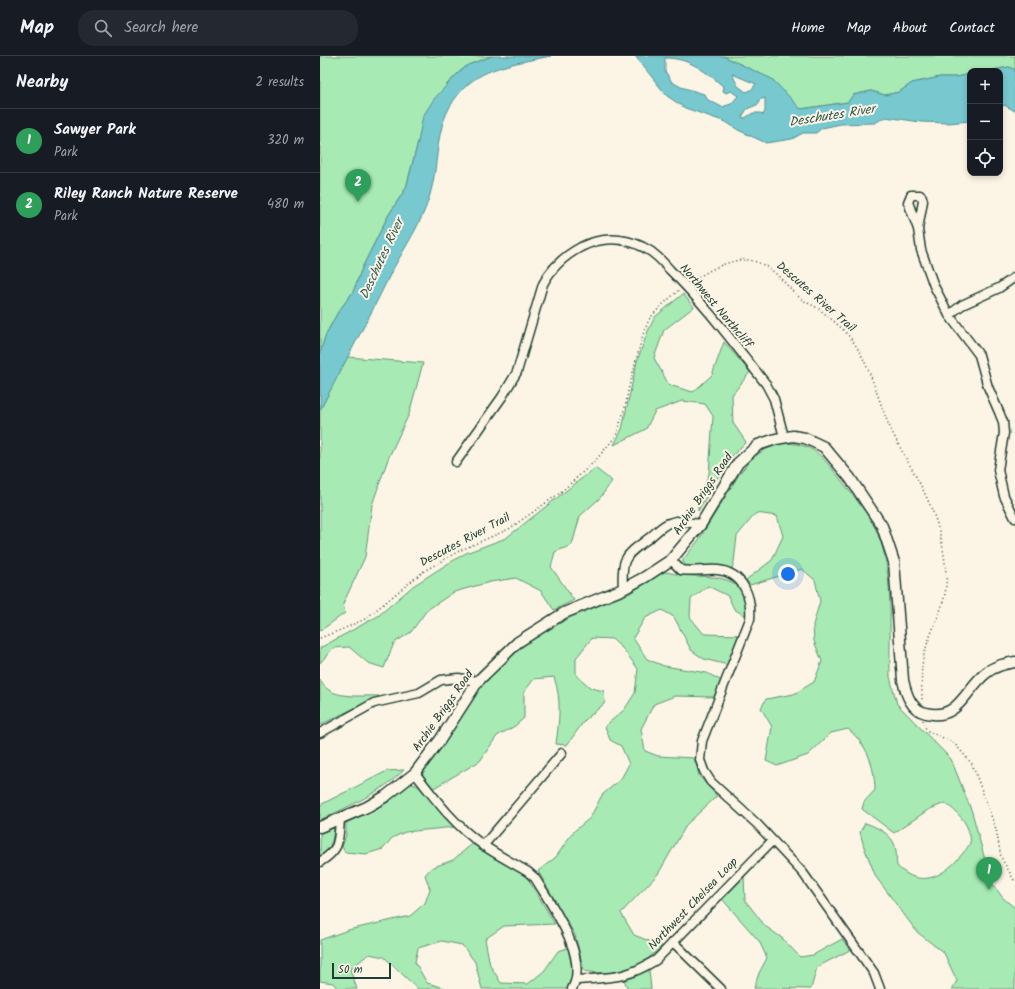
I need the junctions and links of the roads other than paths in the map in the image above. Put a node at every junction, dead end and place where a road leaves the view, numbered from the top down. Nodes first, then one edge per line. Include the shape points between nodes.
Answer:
1 (918, 229) dead end
2 (1015, 277) edge
3 (949, 315) junction
4 (784, 437) junction
5 (456, 462) dead end
6 (1015, 518) edge
7 (701, 524) junction
8 (671, 560) junction
9 (623, 589) junction
10 (1015, 662) edge
11 (478, 682) junction
12 (320, 733) edge
13 (562, 753) dead end
14 (415, 773) junction
15 (340, 819) junction
16 (320, 827) edge
17 (772, 841) junction
18 (483, 846) junction
19 (320, 862) edge
20 (673, 942) junction
21 (578, 980) junction
22 (572, 989) edge
23 (721, 989) edge
24 (880, 989) edge

1 - 3 street via 921,250 934,286
2 - 3 street via 999,288 962,305
3 - 6 street via 979,355 988,387 1003,422 1004,433 998,470 1004,496
4 - 5 street, Northwest Northcliff via 774,399 766,384 686,285 654,254 632,242 611,239 592,242 566,256 549,272 543,284 517,372 502,398
4 - 7 street, Archie Briggs Road via 758,445 743,458
4 - 10 street, Archie Briggs Road via 805,438 818,443 828,451 868,501 882,526 894,562 903,680 914,707 922,712 937,715 950,712 988,671
7 - 8 street, Archie Briggs Road
7 - 9 street via 681,521 669,523 632,549 622,568
8 - 9 street, Archie Briggs Road
8 - 17 street via 681,570 720,570 728,573 744,585 748,592 750,620 702,741 700,760 711,782
9 - 11 street, Archie Briggs Road via 564,613 540,627 505,653
11 - 12 street via 458,678 441,680 419,693 374,703
11 - 14 street, Archie Briggs Road
13 - 18 street
14 - 15 street, Archie Briggs Road via 386,796
14 - 18 street via 442,808
15 - 16 street, Archie Briggs Road
15 - 19 street via 337,846 333,853
17 - 20 street, Northwest Chelsea Loop
17 - 24 street via 803,873 874,973
18 - 21 street via 535,878 570,939
20 - 21 street, Northwest Chelsea Loop via 656,960 636,972 616,977
20 - 23 street
21 - 22 street

